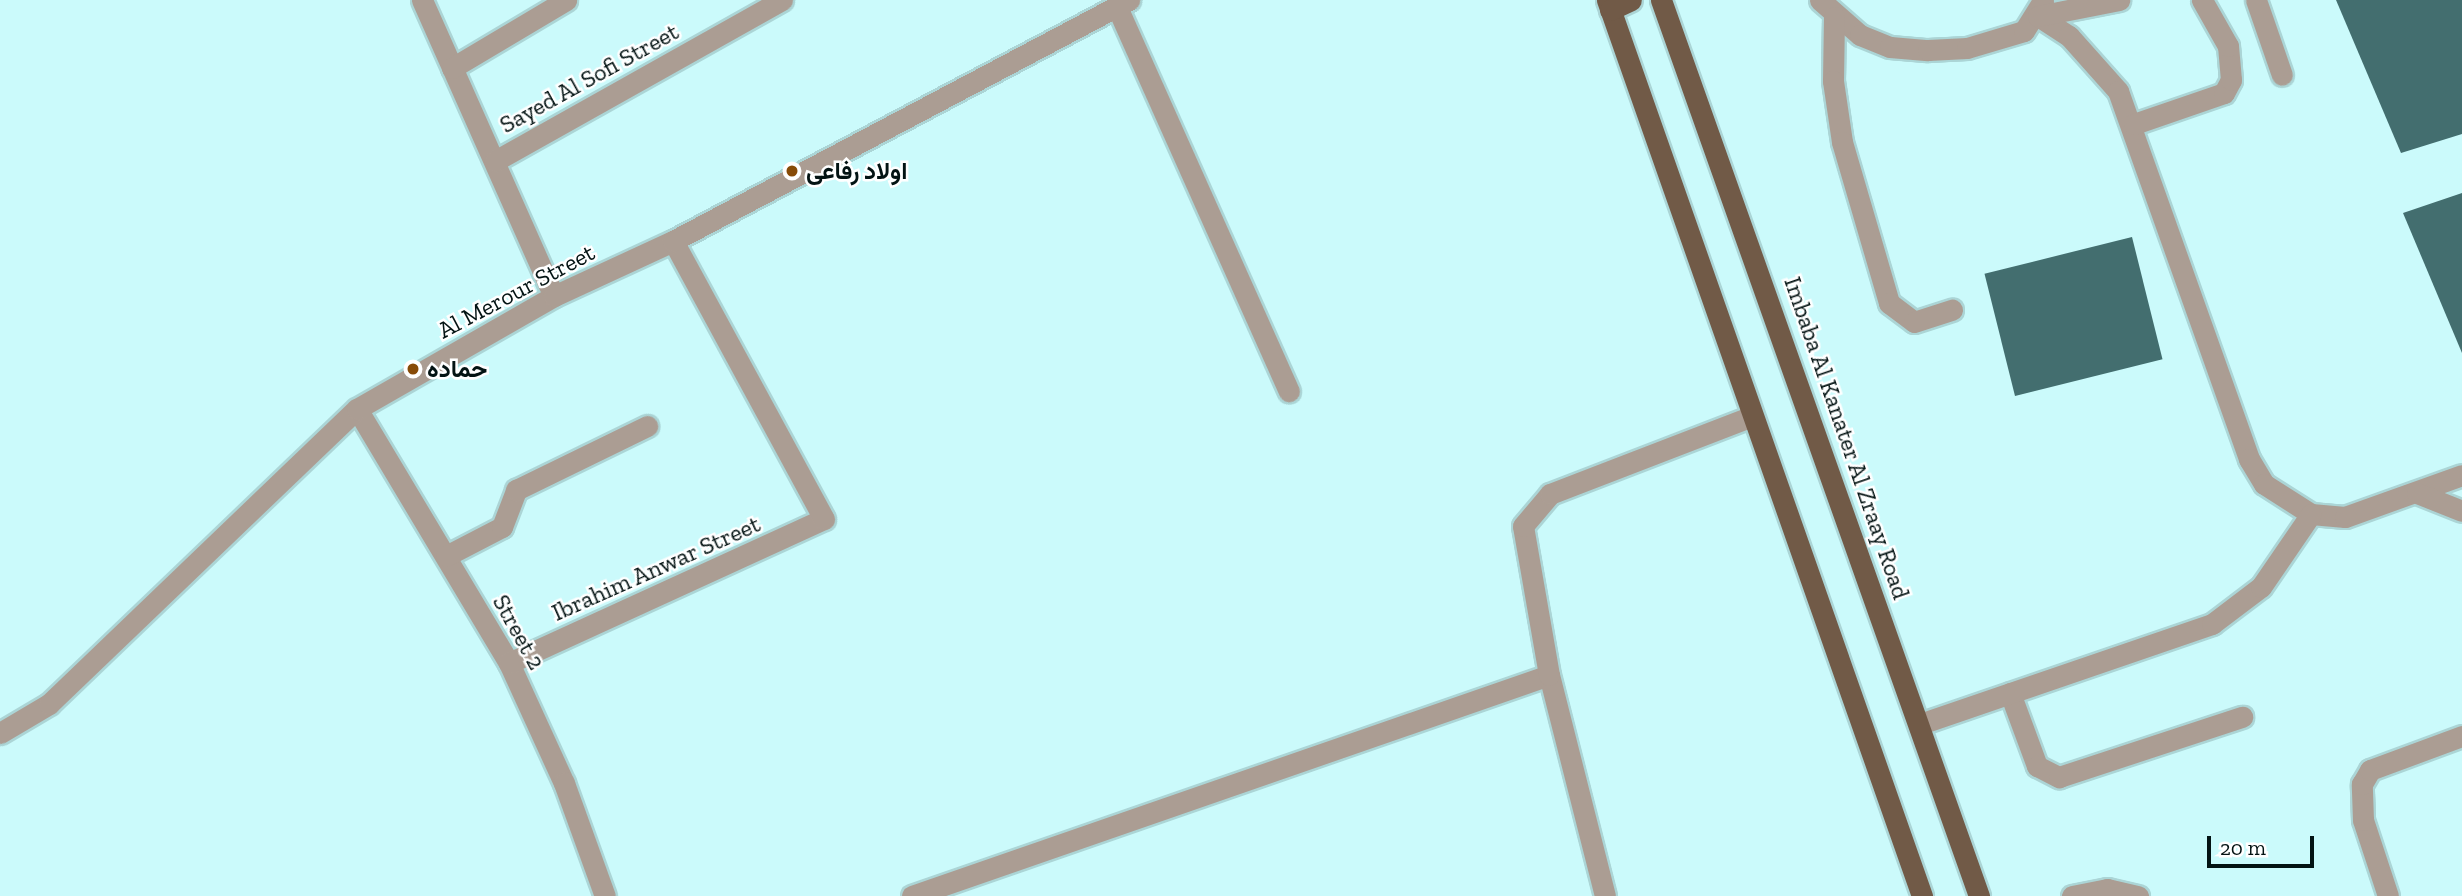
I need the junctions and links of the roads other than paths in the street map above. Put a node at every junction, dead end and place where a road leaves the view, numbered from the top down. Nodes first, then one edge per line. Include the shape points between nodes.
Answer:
1 (422, 0) edge
2 (566, 0) edge
3 (782, 0) edge
4 (1631, 0) edge
5 (1661, 0) edge
6 (1820, 0) edge
7 (2119, 0) edge
8 (2202, 0) edge
9 (2256, 0) edge
10 (1123, 3) edge
11 (1608, 5) edge
12 (2041, 8) edge
13 (1835, 17) junction
14 (452, 68) junction
15 (2282, 75) dead end
16 (2134, 124) junction
17 (495, 161) junction
18 (673, 241) junction
19 (554, 296) junction
20 (1952, 310) dead end
21 (1289, 391) dead end
22 (357, 408) junction
23 (1750, 417) junction
24 (647, 426) dead end
25 (2462, 475) edge
26 (2417, 493) junction
27 (2462, 511) edge
28 (2311, 514) junction
29 (446, 556) junction
30 (509, 663) junction
31 (1549, 675) junction
32 (2010, 693) junction
33 (2242, 717) dead end
34 (1920, 724) junction
35 (0, 733) edge
36 (2462, 736) edge
37 (605, 896) edge
38 (912, 896) edge
39 (1605, 896) edge
40 (1922, 896) edge
41 (1979, 896) edge
42 (2071, 896) edge
43 (2138, 896) edge
44 (2388, 896) edge

1 - 14 street
2 - 14 street
3 - 17 street, Sayed Al Sofi Street
4 - 11 main road
5 - 34 main road, Imbaba Al Kanater Al Zraay Road
6 - 13 street
7 - 12 street
8 - 16 street via 2228,46 2231,80 2224,93
9 - 15 street
10 - 18 street, Al Merour Street
10 - 21 street
11 - 23 main road
12 - 13 street via 2005,39 1928,51 1890,47
12 - 16 street via 2096,61
13 - 20 street via 1838,122 1889,303 1914,322
14 - 17 street
16 - 28 street via 2249,460 2264,484
17 - 19 street
18 - 19 street, Al Merour Street
18 - 30 street, Ibrahim Anwar Street via 824,516
19 - 22 street, Al Merour Street
22 - 29 street, Street 2
22 - 35 street, Al Merour Street via 49,704
23 - 31 street via 1549,494 1533,507 1521,542
23 - 40 main road
24 - 29 street via 516,490 502,527
25 - 26 street
26 - 27 street
26 - 28 street via 2345,517
28 - 32 street via 2261,587 2212,624
29 - 30 street, Street 2
30 - 37 street, Street 2 via 564,783
31 - 38 street
31 - 39 street
32 - 33 street via 2037,766 2059,777
32 - 34 street
34 - 41 main road, Imbaba Al Kanater Al Zraay Road
36 - 44 street via 2370,770 2362,784 2363,820
42 - 43 street via 2107,889

